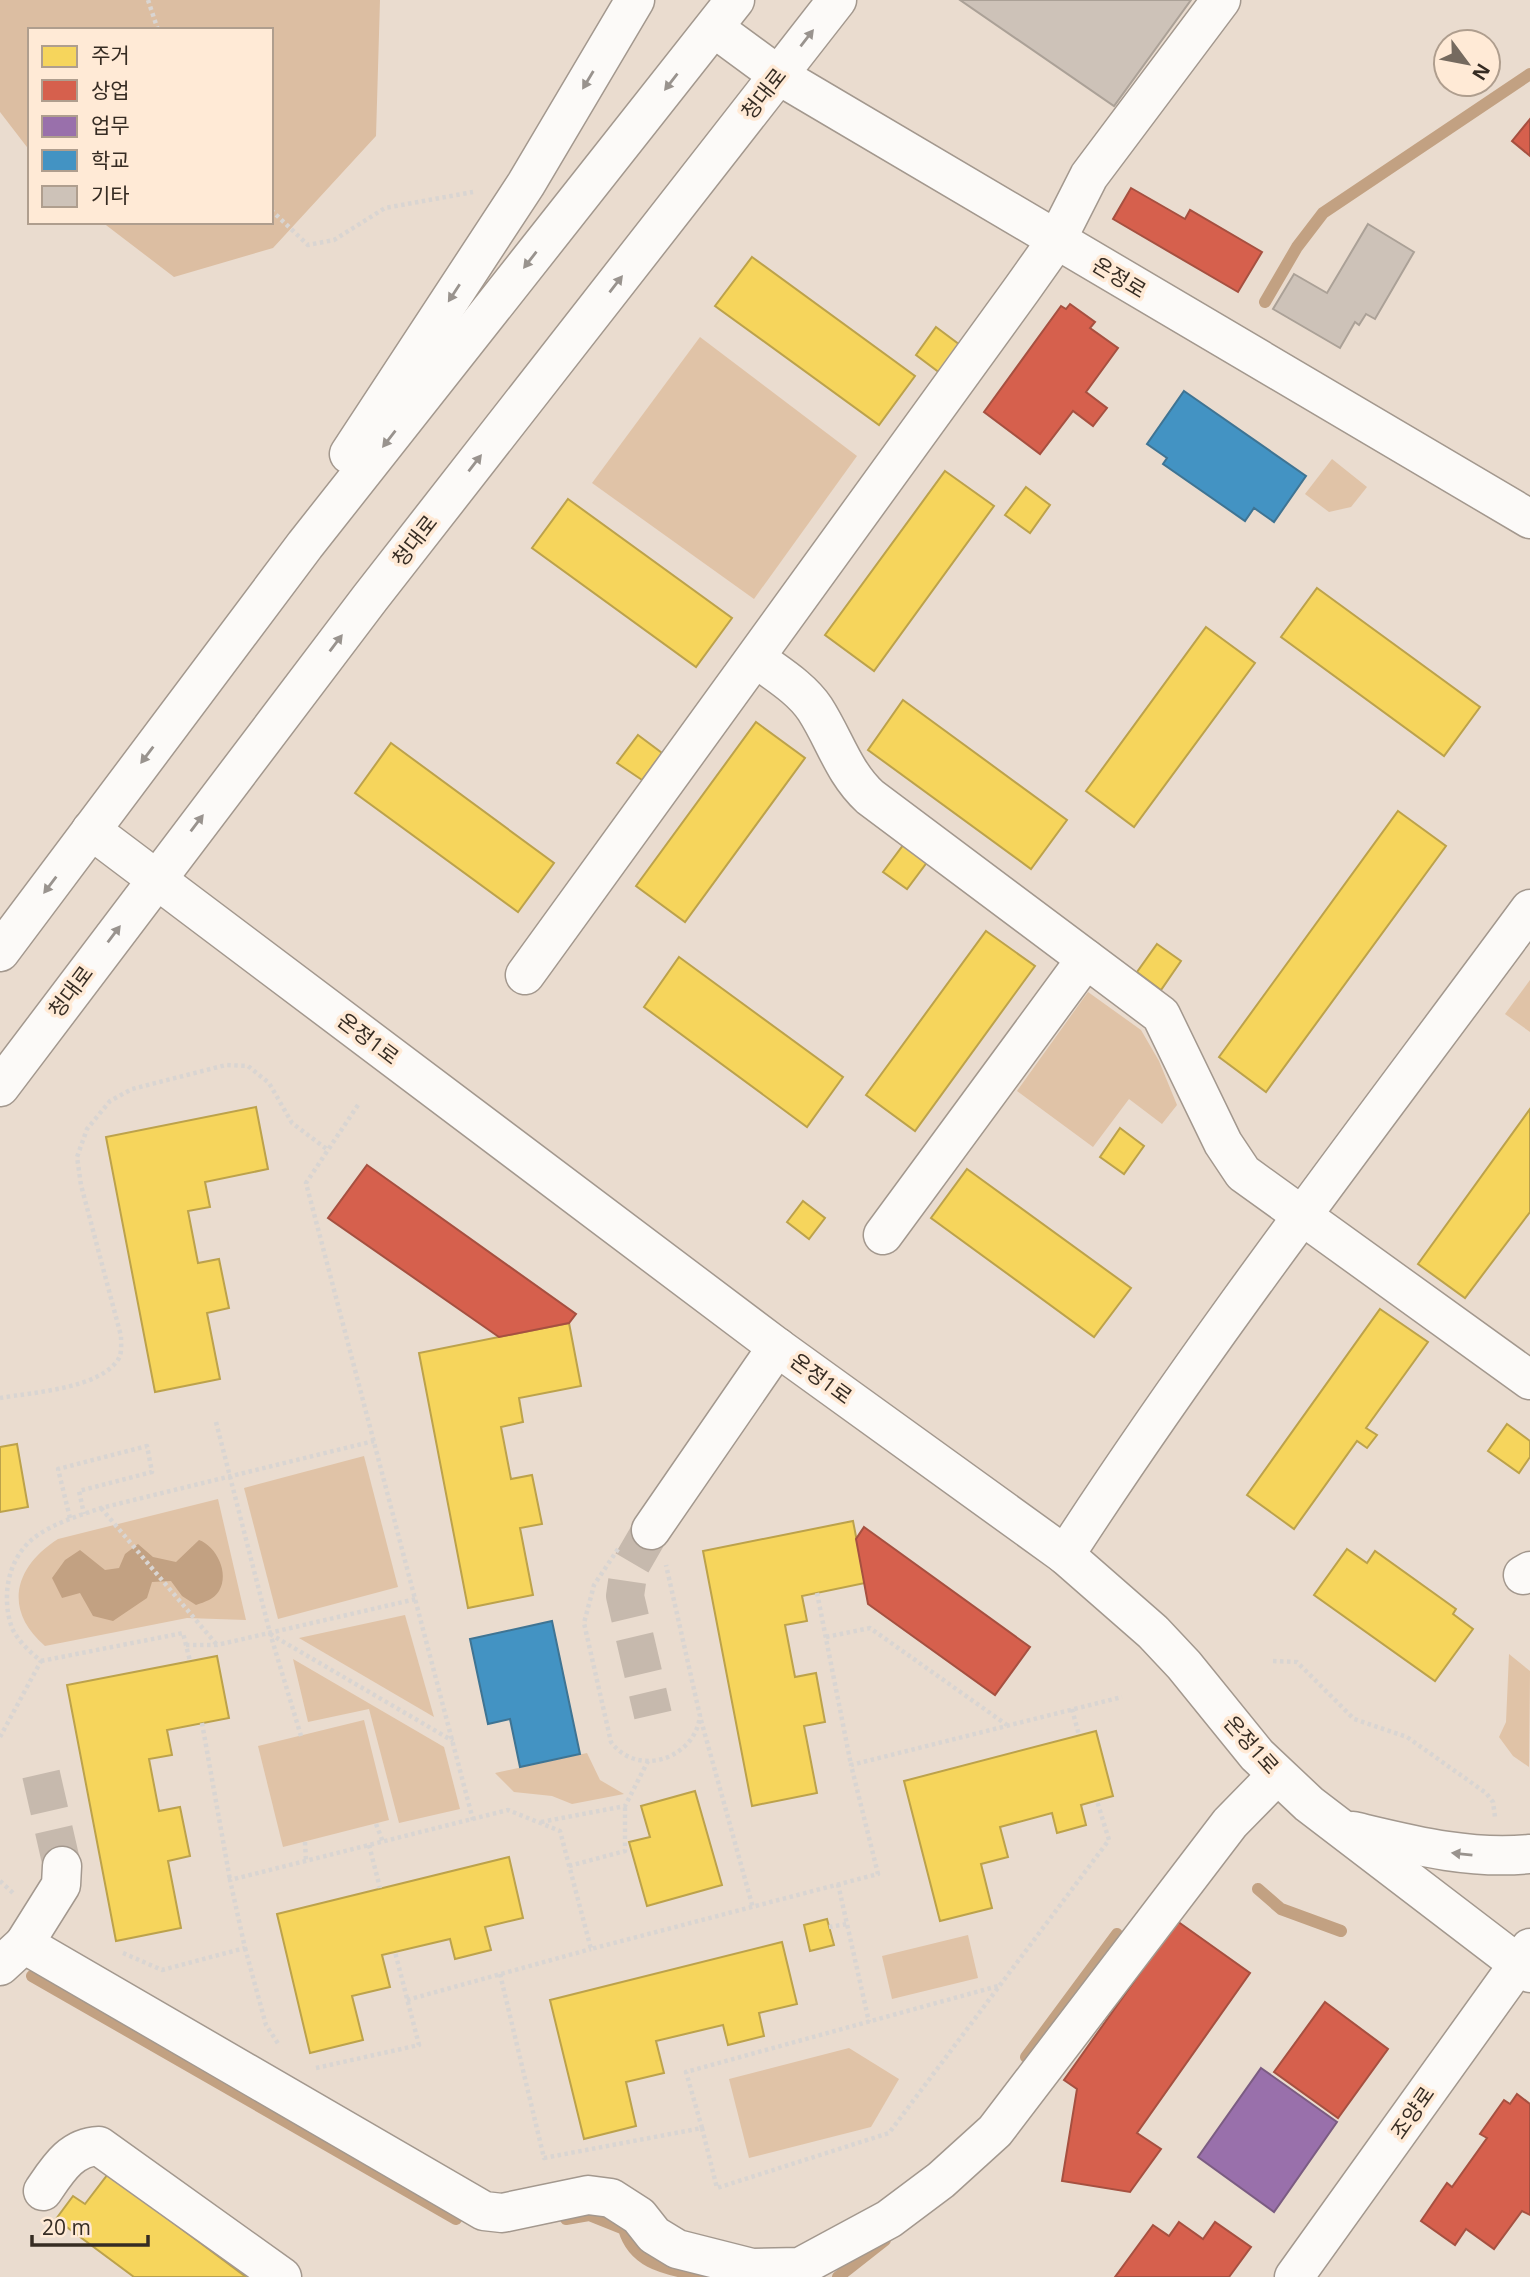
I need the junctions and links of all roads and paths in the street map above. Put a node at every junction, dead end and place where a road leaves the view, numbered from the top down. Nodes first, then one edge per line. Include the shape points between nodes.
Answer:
1 (148, 0) edge
2 (635, 0) edge
3 (837, 0) edge
4 (1221, 0) edge
5 (724, 14) edge
6 (157, 28) edge
7 (778, 75) junction
8 (526, 184) junction
9 (273, 212) edge
10 (1056, 240) junction
11 (1530, 519) edge
12 (757, 659) junction
13 (177, 716) junction
14 (91, 830) junction
15 (156, 877) junction
16 (1530, 909) edge
17 (0, 952) edge
18 (1086, 959) junction
19 (525, 975) dead end
20 (0, 1087) edge
21 (358, 1105) dead end
22 (328, 1150) junction
23 (1302, 1219) junction
24 (883, 1235) dead end
25 (777, 1348) junction
26 (1530, 1380) edge
27 (0, 1398) edge
28 (216, 1422) dead end
29 (374, 1441) junction
30 (230, 1476) junction
31 (101, 1508) junction
32 (84, 1514) junction
33 (70, 1518) junction
34 (648, 1543) junction
35 (1065, 1556) junction
36 (817, 1593) dead end
37 (416, 1599) junction
38 (270, 1633) junction
39 (826, 1637) junction
40 (217, 1645) junction
41 (186, 1646) junction
42 (41, 1661) junction
43 (190, 1661) dead end
44 (1273, 1661) dead end
45 (1122, 1697) dead end
46 (1072, 1709) junction
47 (700, 1716) junction
48 (202, 1723) dead end
49 (1008, 1725) junction
50 (1079, 1735) dead end
51 (301, 1736) dead end
52 (0, 1737) edge
53 (453, 1741) junction
54 (648, 1761) junction
55 (851, 1765) junction
56 (1277, 1775) junction
57 (1097, 1801) dead end
58 (625, 1806) junction
59 (473, 1820) junction
60 (539, 1823) junction
61 (376, 1824) dead end
62 (1496, 1825) dead end
63 (1339, 1827) junction
64 (305, 1842) dead end
65 (383, 1842) junction
66 (369, 1845) junction
67 (1530, 1854) edge
68 (306, 1861) junction
69 (62, 1866) tunnel mouth
70 (569, 1866) junction
71 (230, 1880) junction
72 (838, 1884) junction
73 (380, 1888) dead end
74 (753, 1908) junction
75 (847, 1924) junction
76 (829, 1927) dead end
77 (245, 1948) junction
78 (114, 1949) dead end
79 (591, 1949) junction
80 (395, 1952) dead end
81 (12, 1955) edge
82 (1526, 1962) edge
83 (500, 1974) junction
84 (999, 1986) junction
85 (407, 2000) junction
86 (869, 2022) junction
87 (288, 2052) dead end
88 (307, 2064) dead end
89 (702, 2128) junction
90 (43, 2190) dead end
91 (282, 2277) edge
92 (1294, 2277) edge

1 - 6 path
2 -> 8 street
7 -> 3 street, 청대로
4 - 10 street via 1089,176
5 - 7 street, 온정로
5 -> 13 street via 305,545
7 - 10 street, 온정로
15 -> 7 street, 청대로
8 - 9 path via 385,208 334,240 308,244
8 -> 13 street
10 - 11 street, 온정로
10 - 12 street
12 - 18 street via 804,695 845,768 870,797
12 - 19 street
13 -> 14 street
14 - 15 street, 온정1로
14 -> 17 street
20 -> 15 street, 청대로
15 - 25 street, 온정1로
16 - 23 street
18 - 23 street via 1161,1015 1232,1159 1251,1180
18 - 24 street
21 - 22 path
22 - 27 path via 292,1123 269,1083 248,1066 212,1069 132,1089 110,1101 88,1129 77,1157 121,1336 120,1356 91,1380
22 - 29 path via 306,1183
23 - 26 street
23 - 35 street
25 - 34 street
25 - 35 street, 온정1로
28 - 30 path
29 - 30 path
29 - 37 path
30 - 31 path
30 - 38 path
31 - 32 path
31 - 40 path
32 - 33 path
32 - 33 path via 79,1491 152,1472 147,1446 58,1469
33 - 42 path via 19,1551 7,1576 6,1604 12,1629
34 - 47 path via 670,1588
34 - 54 path via 594,1585 584,1623 611,1742 619,1754
35 - 56 street, 온정1로 via 1153,1632
36 - 39 path
37 - 38 path
37 - 53 path
38 - 40 path
38 - 51 path
38 - 53 path
39 - 49 path via 870,1628
39 - 55 path
40 - 41 path
41 - 42 path via 183,1633
41 - 43 path
42 - 52 path
44 - 62 path via 1306,1667 1354,1719 1407,1738 1486,1793 1493,1802
45 - 46 path
46 - 49 path
46 - 50 path
47 - 54 path via 692,1742 679,1753
47 - 74 path
48 - 71 path
49 - 55 path
53 - 59 path
54 - 58 path
55 - 72 path via 878,1874
56 - 63 street, 온정1로
56 - 81 street via 1230,1823 995,2131 889,2220 800,2267 752,2268 677,2249 611,2198 588,2195 502,2213 484,2211
57 - 84 path via 1109,1840
58 - 60 path
58 - 70 path via 625,1851
59 - 60 path via 508,1810
59 - 65 path
60 - 70 path via 560,1831
61 - 65 path
67 -> 63 street via 1497,1857 1437,1851
63 - 82 street, 온정1로
64 - 68 path
65 - 66 path
66 - 68 path
66 - 73 path
68 - 71 path
69 - 81 street via 61,1885
70 - 79 path
71 - 77 path
72 - 74 path
72 - 75 path
74 - 79 path
75 - 76 path
75 - 86 path
77 - 78 path via 162,1970
77 - 87 path via 266,2025
79 - 83 path
80 - 85 path
82 - 92 street, 조양로
83 - 85 path
83 - 89 path via 544,2158
84 - 86 path
84 - 89 path via 889,2133 717,2188
85 - 88 path via 419,2045 317,2068
86 - 89 path via 686,2072
90 - 91 street via 72,2155 84,2147 99,2146

